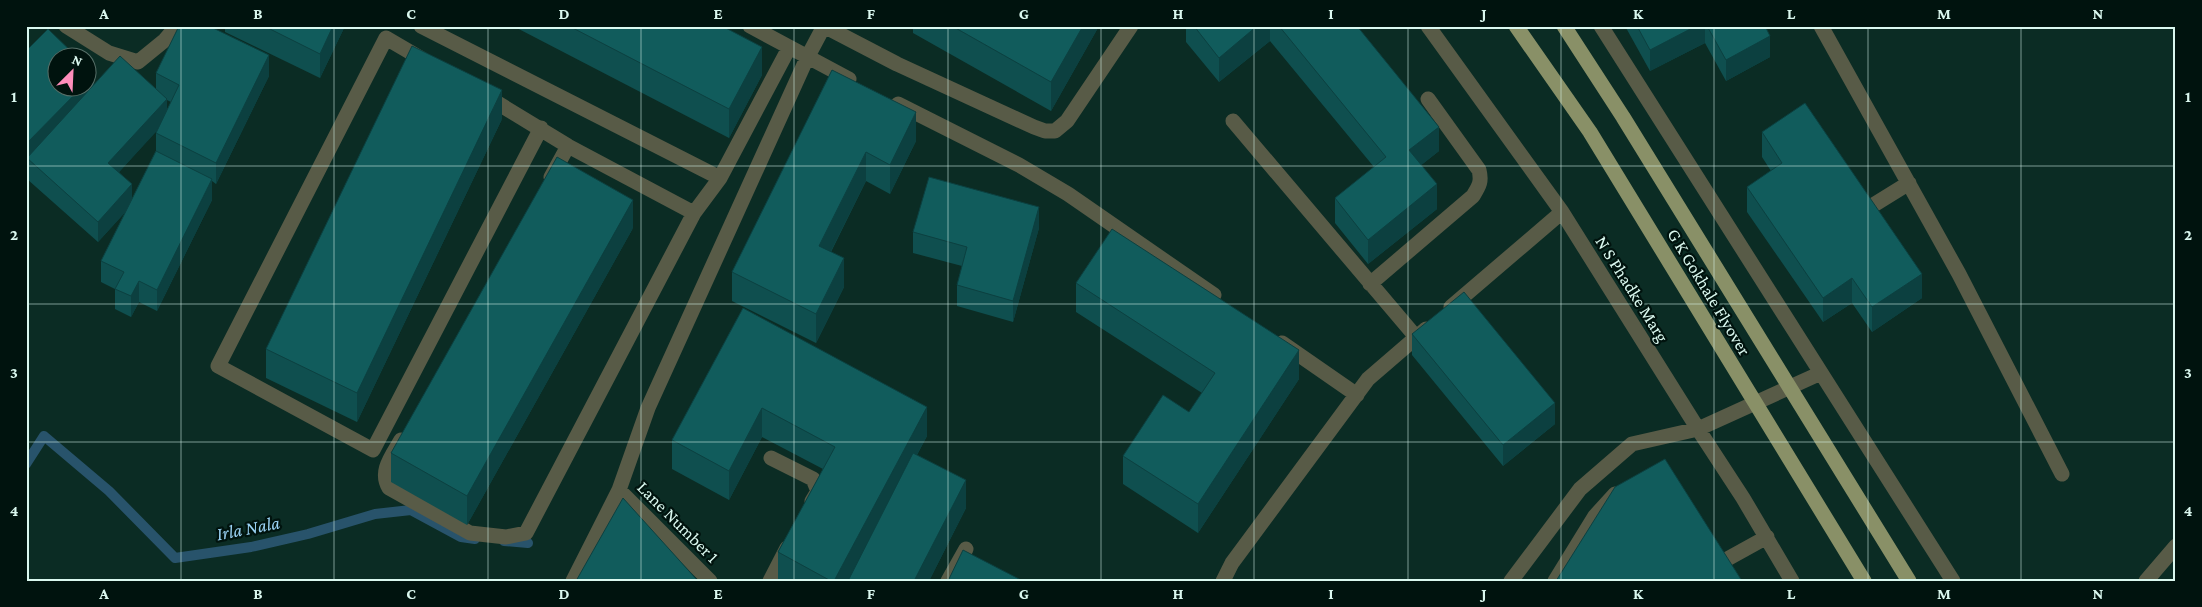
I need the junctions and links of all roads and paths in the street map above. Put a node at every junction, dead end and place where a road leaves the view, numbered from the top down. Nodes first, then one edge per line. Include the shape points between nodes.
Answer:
1 (66, 26) edge
2 (177, 26) edge
3 (421, 26) edge
4 (750, 26) edge
5 (824, 26) edge
6 (1131, 26) edge
7 (1428, 26) edge
8 (1516, 26) edge
9 (1564, 26) edge
10 (1601, 26) edge
11 (1821, 26) edge
12 (789, 48) junction
13 (807, 58) junction
14 (437, 68) edge
15 (860, 85) edge
16 (472, 88) edge
17 (886, 98) edge
18 (1428, 99) dead end
19 (1232, 121) dead end
20 (541, 128) junction
21 (568, 146) junction
22 (720, 178) junction
23 (1909, 183) junction
24 (544, 190) edge
25 (1867, 209) edge
26 (1562, 212) junction
27 (694, 213) junction
28 (1370, 284) junction
29 (1228, 306) edge
30 (1268, 334) edge
31 (1416, 337) junction
32 (1821, 373) junction
33 (1356, 395) junction
34 (410, 423) edge
35 (1698, 429) junction
36 (771, 458) dead end
37 (2062, 474) dead end
38 (1632, 487) edge
39 (619, 490) junction
40 (804, 516) edge
41 (796, 532) edge
42 (1766, 537) junction
43 (1710, 546) edge
44 (2176, 546) edge
45 (966, 549) edge
46 (573, 581) edge
47 (710, 581) edge
48 (770, 581) edge
49 (948, 581) edge
50 (1223, 581) edge
51 (1511, 581) edge
52 (1555, 581) edge
53 (1792, 581) edge
54 (1864, 581) edge
55 (1909, 581) edge
56 (1953, 581) edge
57 (2146, 581) edge

1 - 2 street via 109,54 138,62
3 - 22 street
4 - 12 street
5 - 6 street via 897,64 1034,127 1055,131 1067,121
5 - 13 street
7 - 26 street, N S Phadke Marg
8 - 54 main road, G K Gokhale Flyover, bridge via 1590,132
9 - 55 main road, G K Gokhale Flyover, bridge
10 - 32 street
11 - 23 street
12 - 13 street
12 - 22 street via 771,70
13 - 15 street
13 - 39 street via 648,408
14 - 20 street via 386,38 218,366 373,450
16 - 20 street
17 - 29 street via 1019,165 1068,194
18 - 28 street via 1479,170 1480,186
19 - 28 street
20 - 21 street
21 - 24 street
21 - 27 street
22 - 27 street
23 - 25 street
23 - 37 street
26 - 31 street
26 - 35 street, N S Phadke Marg
27 - 34 street via 526,533 506,537 470,533 389,488 384,479 386,466
28 - 31 street
30 - 33 street
31 - 33 street via 1368,379
32 - 35 street
32 - 56 street
33 - 50 street via 1232,563
35 - 42 street, N S Phadke Marg
35 - 51 street via 1632,444 1580,489
36 - 40 street via 813,480 818,491
38 - 52 street via 1614,494 1594,516
39 - 46 street
39 - 47 street, Lane Number 1
41 - 48 street
42 - 43 street via 1724,569
42 - 53 street, N S Phadke Marg
44 - 57 street
45 - 49 street

